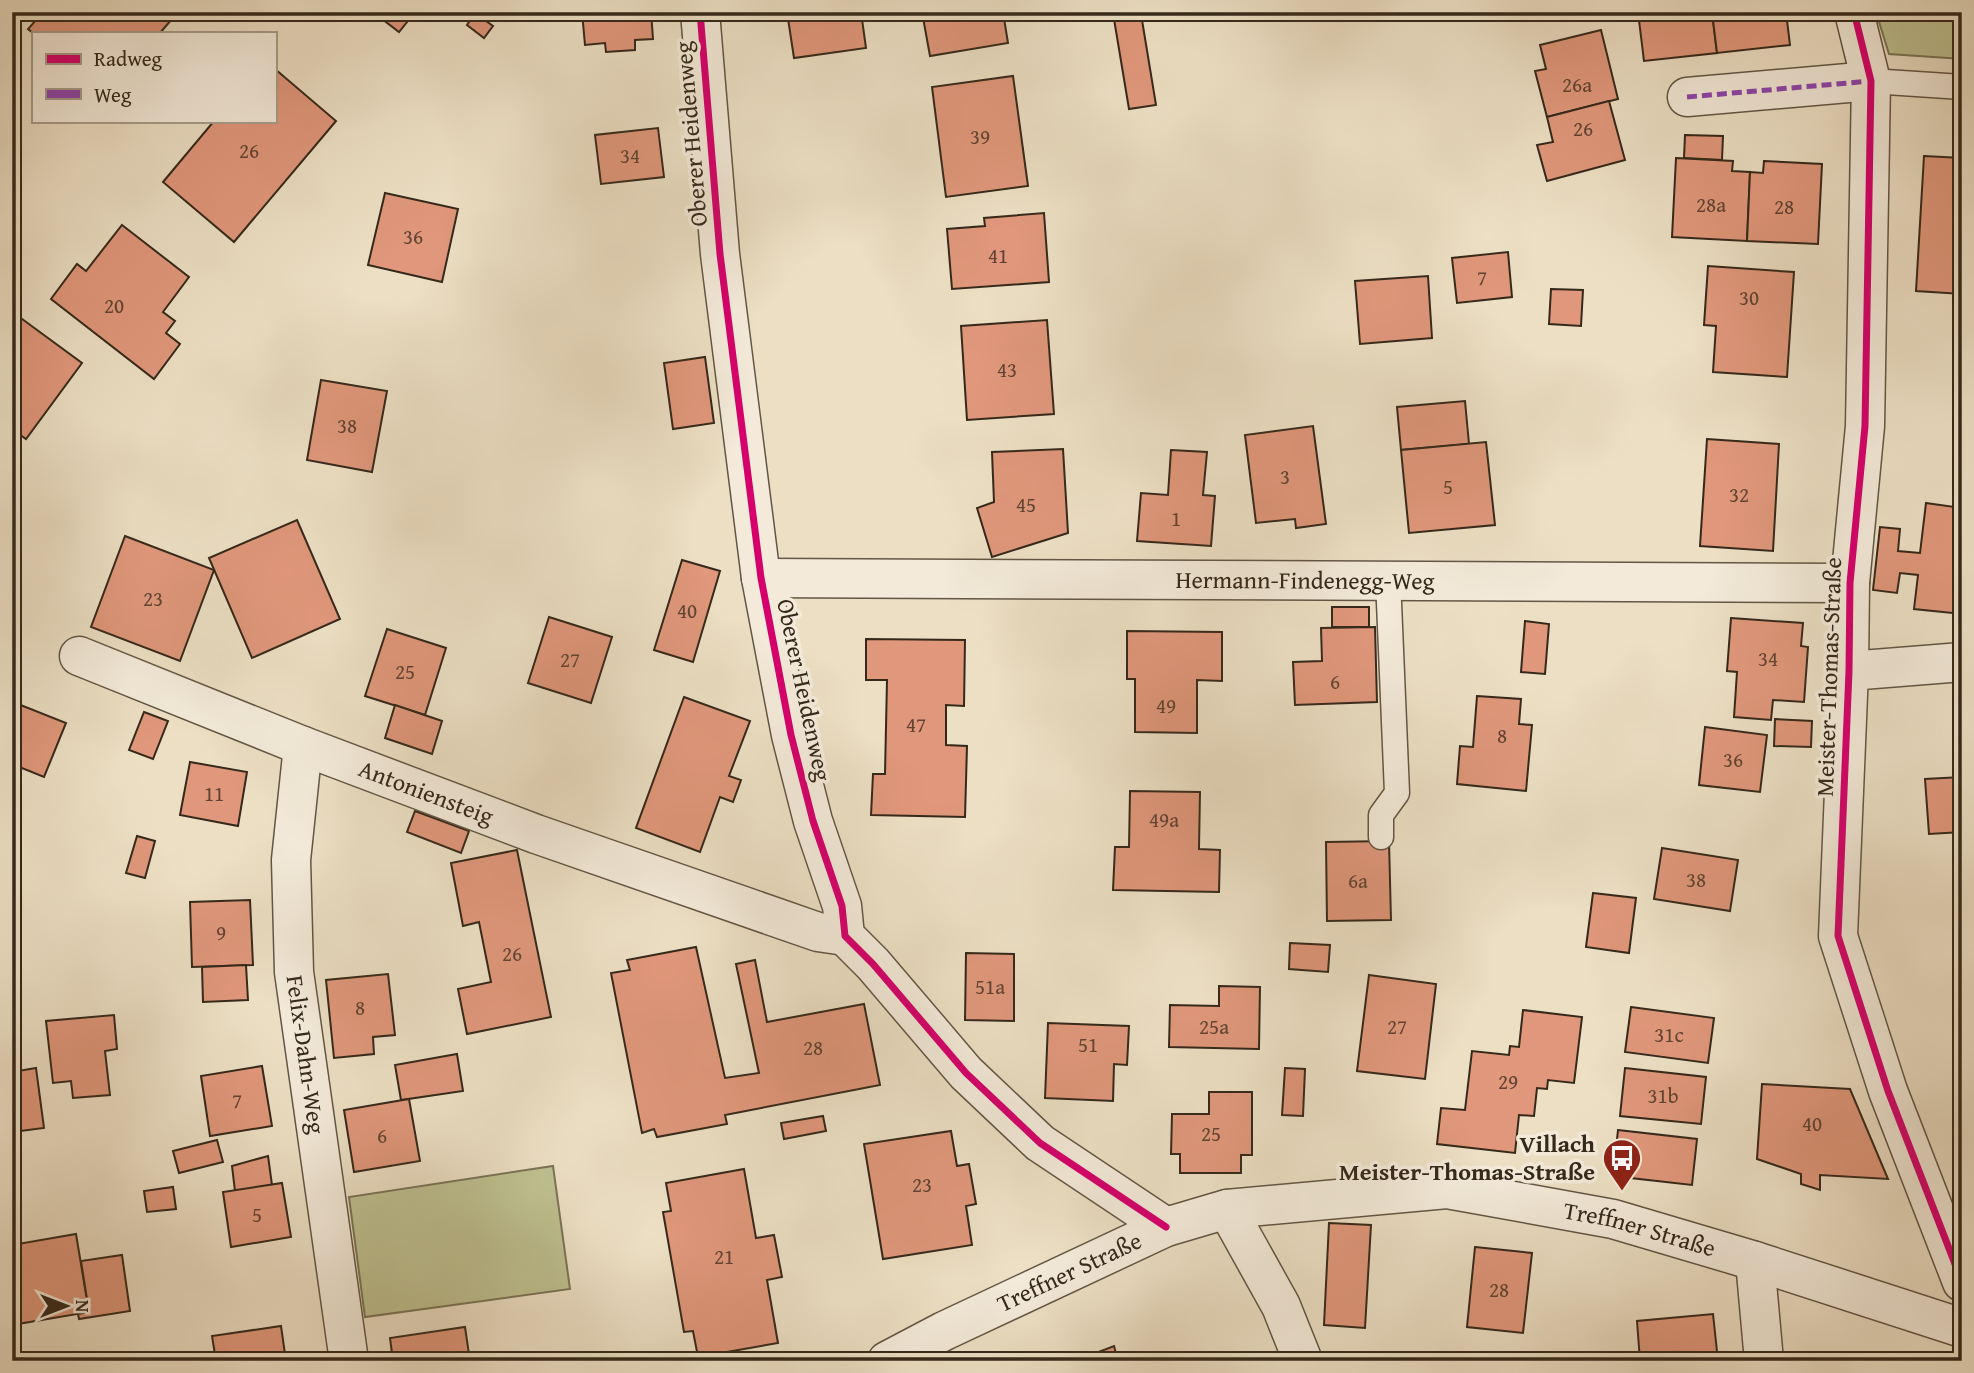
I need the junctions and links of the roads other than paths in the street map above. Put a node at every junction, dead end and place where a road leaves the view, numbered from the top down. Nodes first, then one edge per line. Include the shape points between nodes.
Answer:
1 (700, 12) edge
2 (1854, 12) edge
3 (1871, 82) junction
4 (1962, 87) edge
5 (1686, 97) dead end
6 (761, 578) junction
7 (1388, 579) junction
8 (1850, 583) junction
9 (79, 656) dead end
10 (1962, 662) edge
11 (1849, 671) junction
12 (303, 747) junction
13 (1381, 837) dead end
14 (845, 936) junction
15 (1227, 1209) junction
16 (1166, 1227) junction
17 (1755, 1261) junction
18 (1962, 1282) edge
19 (1962, 1328) edge
20 (349, 1361) edge
21 (887, 1361) edge
22 (1303, 1361) edge
23 (1764, 1361) edge

1 - 6 street, Oberer Heidenweg via 720,254
2 - 3 street, Meister-Thomas-Straße
3 - 4 lane
3 - 5 street
3 - 8 street, Meister-Thomas-Straße via 1865,426
6 - 7 street, Hermann-Findenegg-Weg
6 - 14 street, Oberer Heidenweg via 790,735 842,906
7 - 8 street, Hermann-Findenegg-Weg
7 - 13 lane via 1397,793 1381,815
8 - 11 street, Meister-Thomas-Straße
9 - 12 street, Antoniensteig
10 - 11 street
11 - 18 street, Meister-Thomas-Straße via 1838,936 1888,1091
12 - 14 street, Antoniensteig via 613,861 818,932
12 - 20 street, Felix-Dahn-Weg via 291,860 294,972
14 - 16 street via 966,1073 1040,1143
15 - 16 street, Treffner Straße
15 - 17 street, Treffner Straße via 1447,1189 1613,1219
15 - 22 street via 1280,1306
16 - 21 street, Treffner Straße
17 - 19 street, Treffner Straße
17 - 23 street

